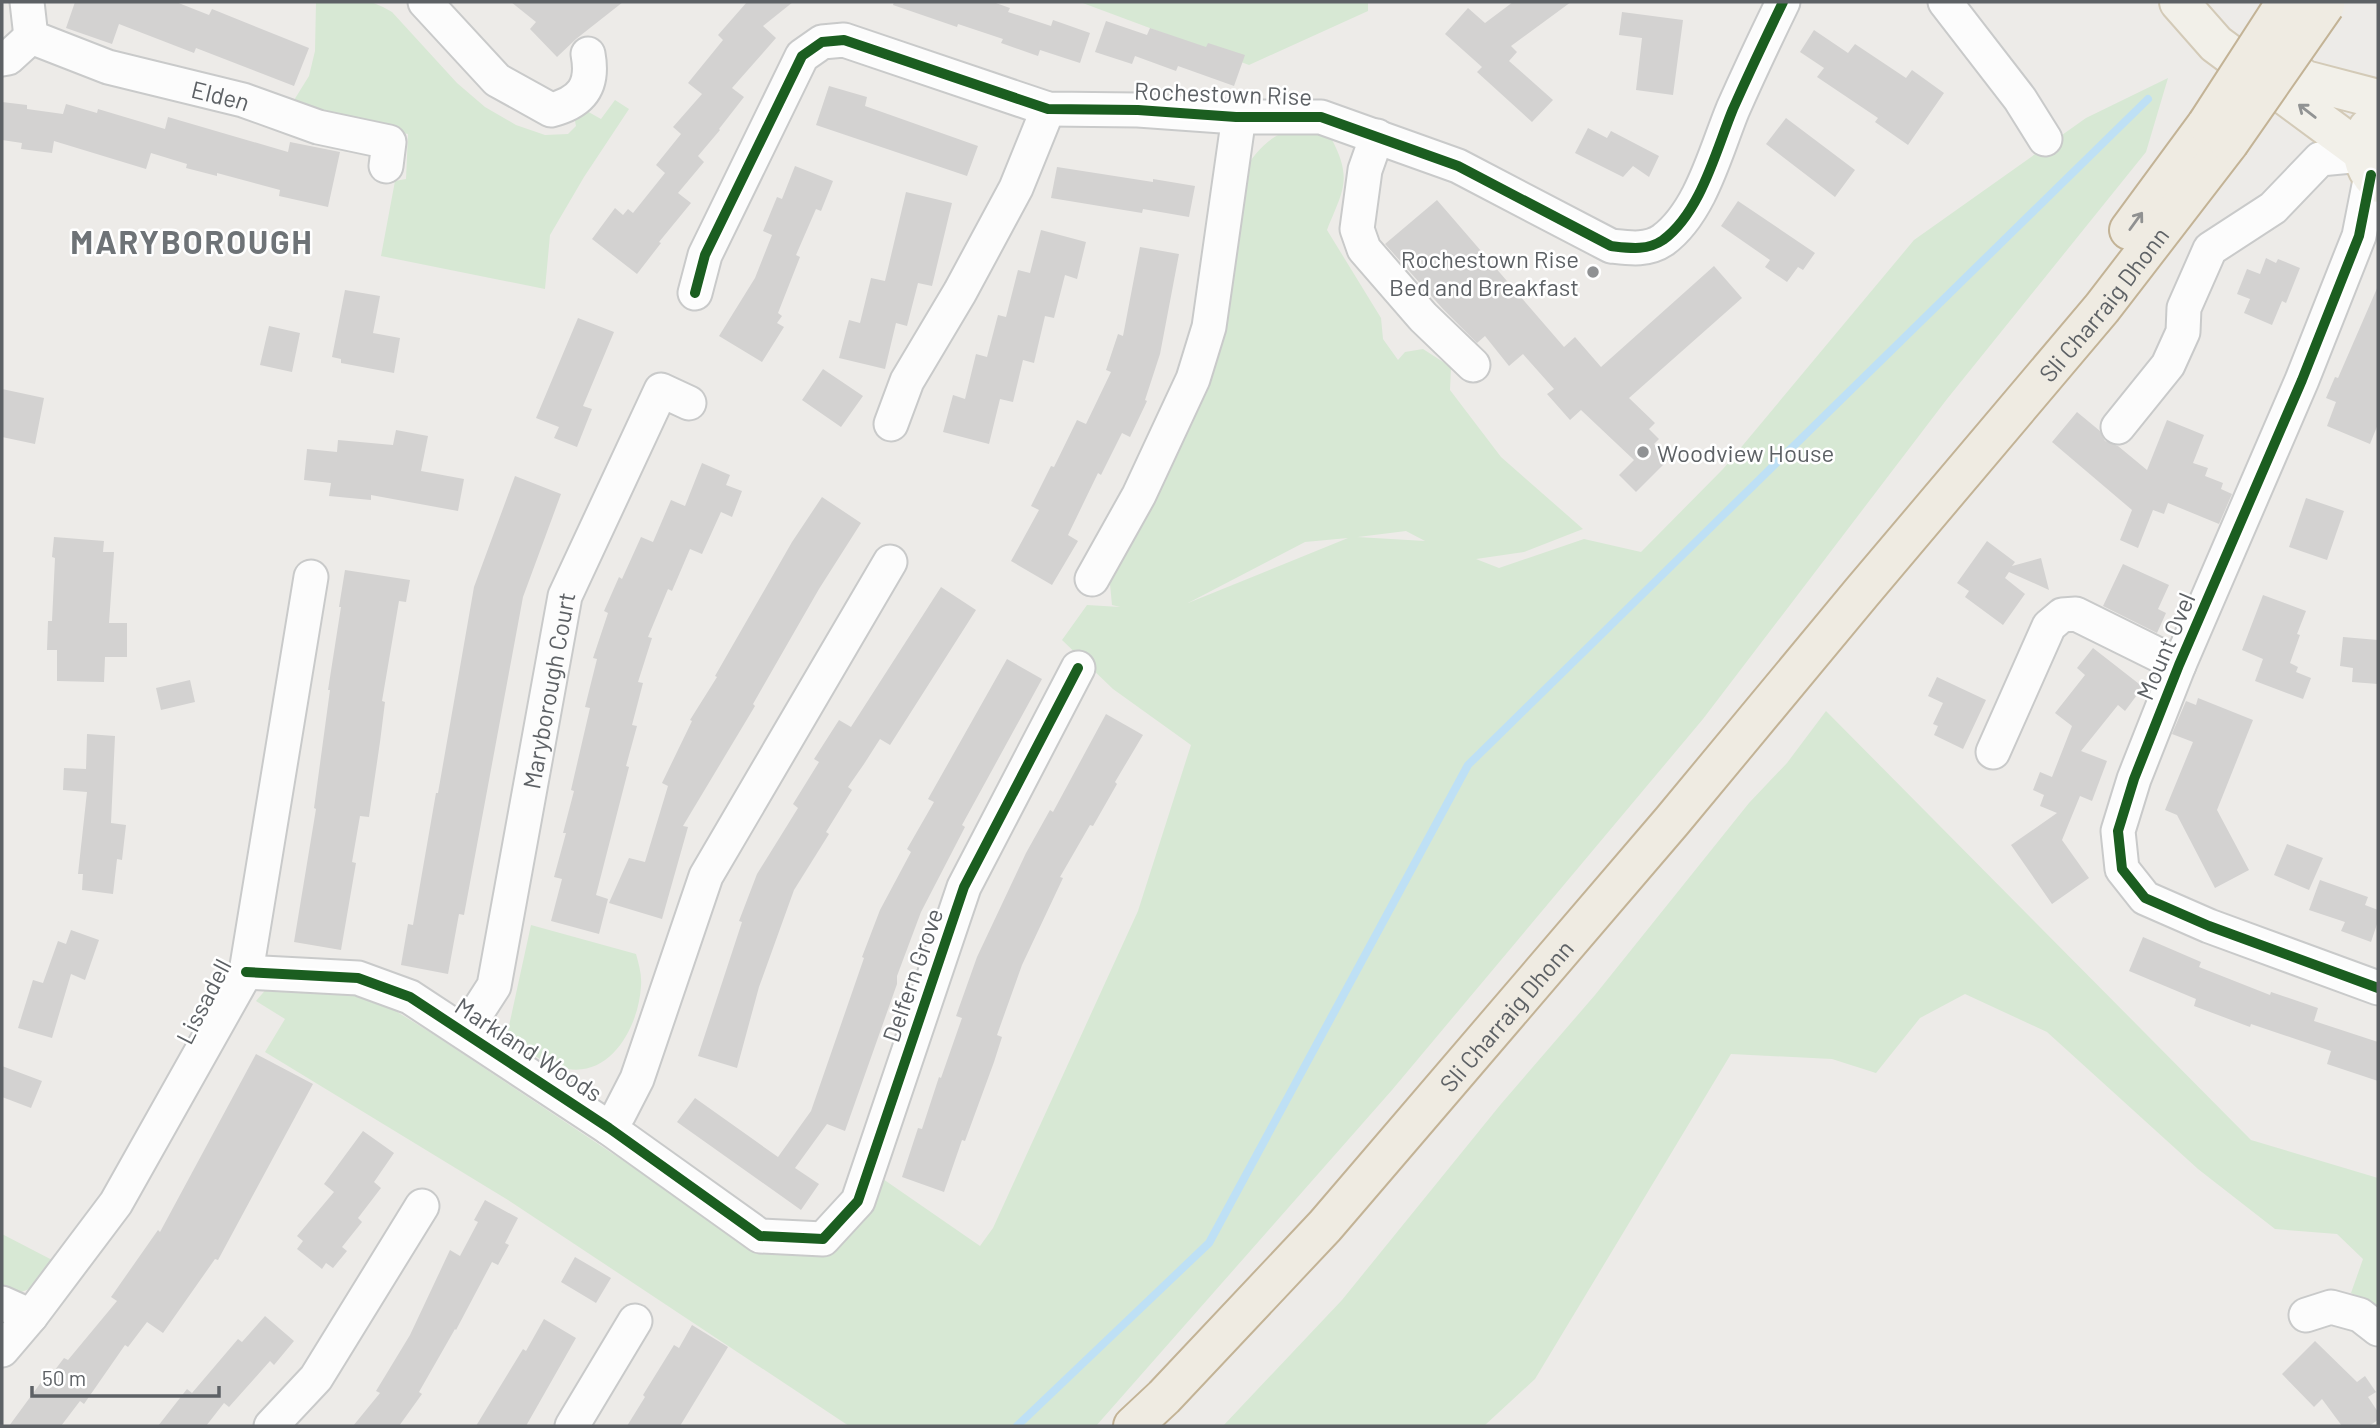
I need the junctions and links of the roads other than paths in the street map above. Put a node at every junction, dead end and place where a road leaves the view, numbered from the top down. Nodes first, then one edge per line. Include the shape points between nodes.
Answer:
1 (27, 2) edge
2 (425, 2) edge
3 (1783, 2) edge
4 (1945, 2) edge
5 (2179, 2) edge
6 (2211, 2) edge
7 (2286, 2) edge
8 (2325, 3) edge
9 (31, 37) junction
10 (588, 54) dead end
11 (2, 59) edge
12 (2378, 99) edge
13 (1048, 109) junction
14 (2378, 116) edge
15 (1236, 117) junction
16 (2218, 134) junction
17 (1377, 136) junction
18 (2045, 139) dead end
19 (386, 166) dead end
20 (2368, 166) edge
21 (2369, 224) edge
22 (695, 293) dead end
23 (1473, 365) dead end
24 (689, 403) dead end
25 (891, 424) dead end
26 (2118, 426) dead end
27 (890, 562) dead end
28 (311, 577) dead end
29 (1092, 579) dead end
30 (2179, 665) junction
31 (1078, 668) dead end
32 (1993, 752) dead end
33 (246, 972) junction
34 (2378, 988) edge
35 (465, 1031) junction
36 (609, 1128) junction
37 (422, 1206) dead end
38 (760, 1236) joint
39 (17, 1310) edge
40 (2306, 1315) dead end
41 (635, 1321) dead end
42 (2378, 1329) edge
43 (2, 1350) edge
44 (271, 1426) edge
45 (572, 1426) edge
46 (1133, 1426) edge

1 - 9 street
2 - 10 street via 497,80 551,110 569,106 585,89 591,70
3 - 17 street, Rochestown Rise via 1684,218 1662,241 1639,249 1611,246 1458,166
4 - 18 street
20 -> 5 main road via 2216,44
6 - 12 main road via 2239,33 2305,80
7 - 16 highway, Sli Charraig Dhonn, bridge
8 - 16 highway, Sli Charraig Dhonn, bridge
9 - 11 street
9 - 19 street, Elden via 108,67 243,100 318,127 389,142
13 - 15 street, Rochestown Rise
13 - 22 street, Rochestown Rise via 844,40 822,42 802,56 705,255
13 - 25 street via 1016,188 907,381
14 - 20 main road via 2363,138
15 - 17 street, Rochestown Rise via 1321,117
15 - 29 street via 1209,327 1193,379 1139,495
16 - 46 highway, Sli Charraig Dhonn via 2102,308 1672,821 1325,1226
17 - 23 street via 1365,170 1357,229 1364,249 1423,317
20 - 21 street, Mount Ovel
20 - 26 street via 2320,159 2273,208 2210,249 2184,307 2183,332 2168,365
21 - 30 street, Mount Ovel
24 - 35 street, Maryborough Court via 661,390 565,596 494,986
27 - 36 street, Markland Woods via 706,876 637,1079
28 - 33 street, Lissadell
30 - 32 street, Mount Ovel via 2076,614 2062,615 2049,626
30 - 34 street, Mount Ovel via 2118,831 2122,869 2145,898
31 - 38 street, Delfern Grove via 964,887 858,1201 823,1239
33 - 35 street, Markland Woods via 358,978 410,997
33 - 39 street, Lissadell via 116,1203
35 - 36 street, Markland Woods
36 - 38 street, Markland Woods
37 - 44 street via 316,1378
39 - 43 street, Lissadell
40 - 42 street via 2331,1307 2360,1315
41 - 45 street

